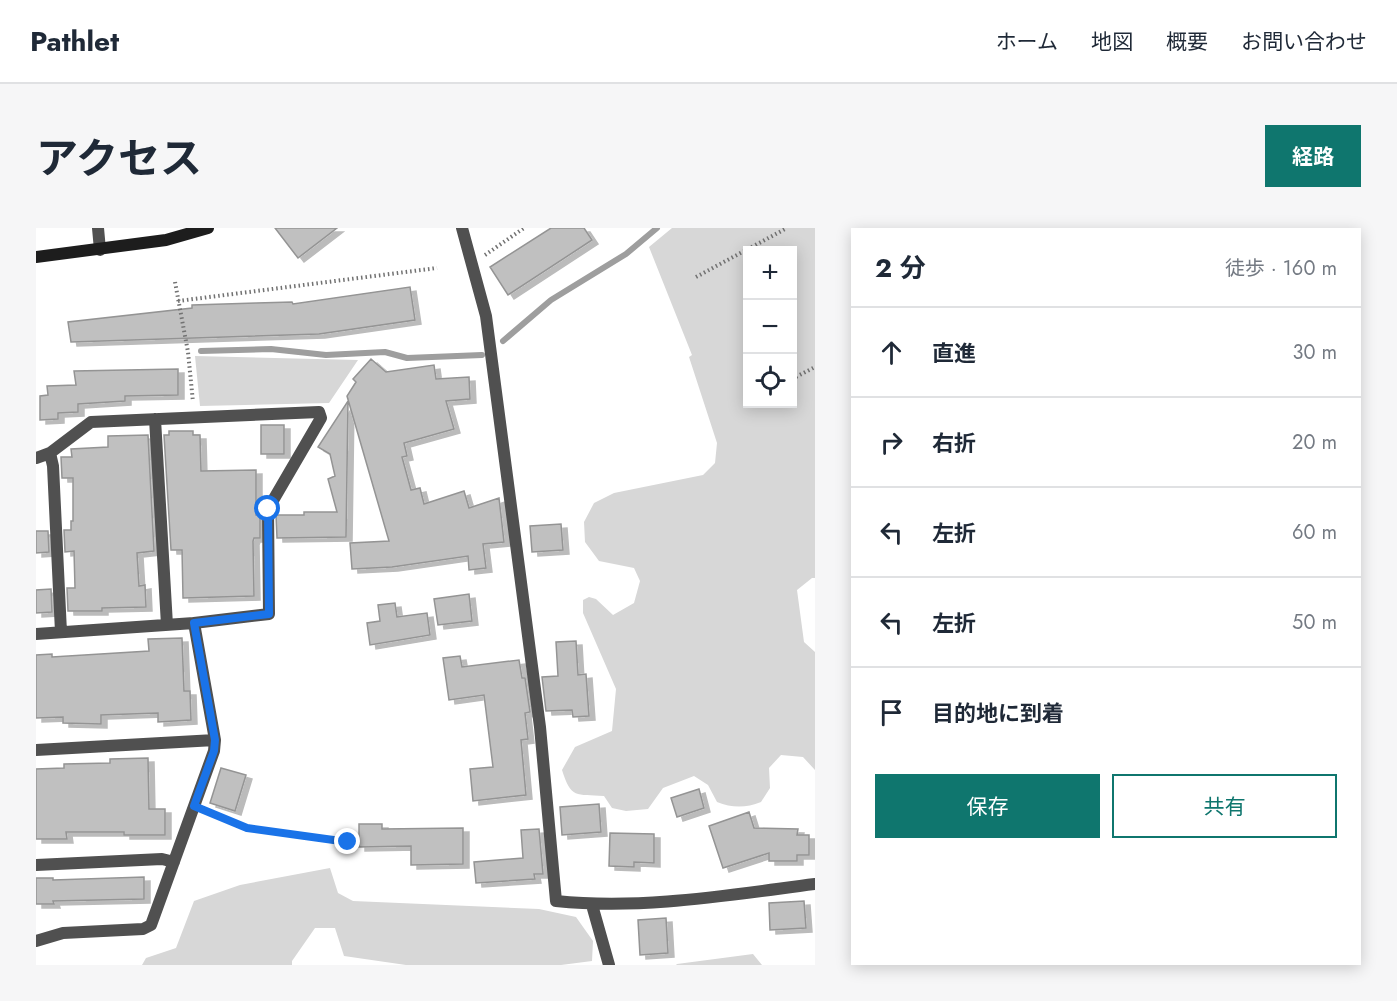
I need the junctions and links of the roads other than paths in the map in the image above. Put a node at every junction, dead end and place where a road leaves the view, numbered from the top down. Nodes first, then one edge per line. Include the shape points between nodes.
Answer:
1 (98, 228) edge
2 (208, 228) edge
3 (462, 228) edge
4 (100, 250) junction
5 (36, 257) edge
6 (155, 419) junction
7 (50, 453) junction
8 (36, 458) edge
9 (194, 623) junction
10 (167, 625) junction
11 (61, 632) junction
12 (36, 634) edge
13 (215, 740) junction
14 (36, 750) edge
15 (174, 862) junction
16 (36, 865) edge
17 (815, 884) edge
18 (592, 905) junction
19 (36, 941) edge
20 (609, 965) edge

1 - 4 street
2 - 4 street via 166,240
3 - 18 street via 486,316 540,727 556,901
4 - 5 street
6 - 7 street via 91,422
6 - 9 street via 319,412 321,418 268,509 269,614
6 - 10 street
7 - 8 street
7 - 11 street
9 - 10 street
9 - 13 street
10 - 11 street
11 - 12 street
13 - 14 street
13 - 15 street
15 - 16 street via 162,859
15 - 19 street via 151,924 143,929 63,933
17 - 18 street via 677,901
18 - 20 street

